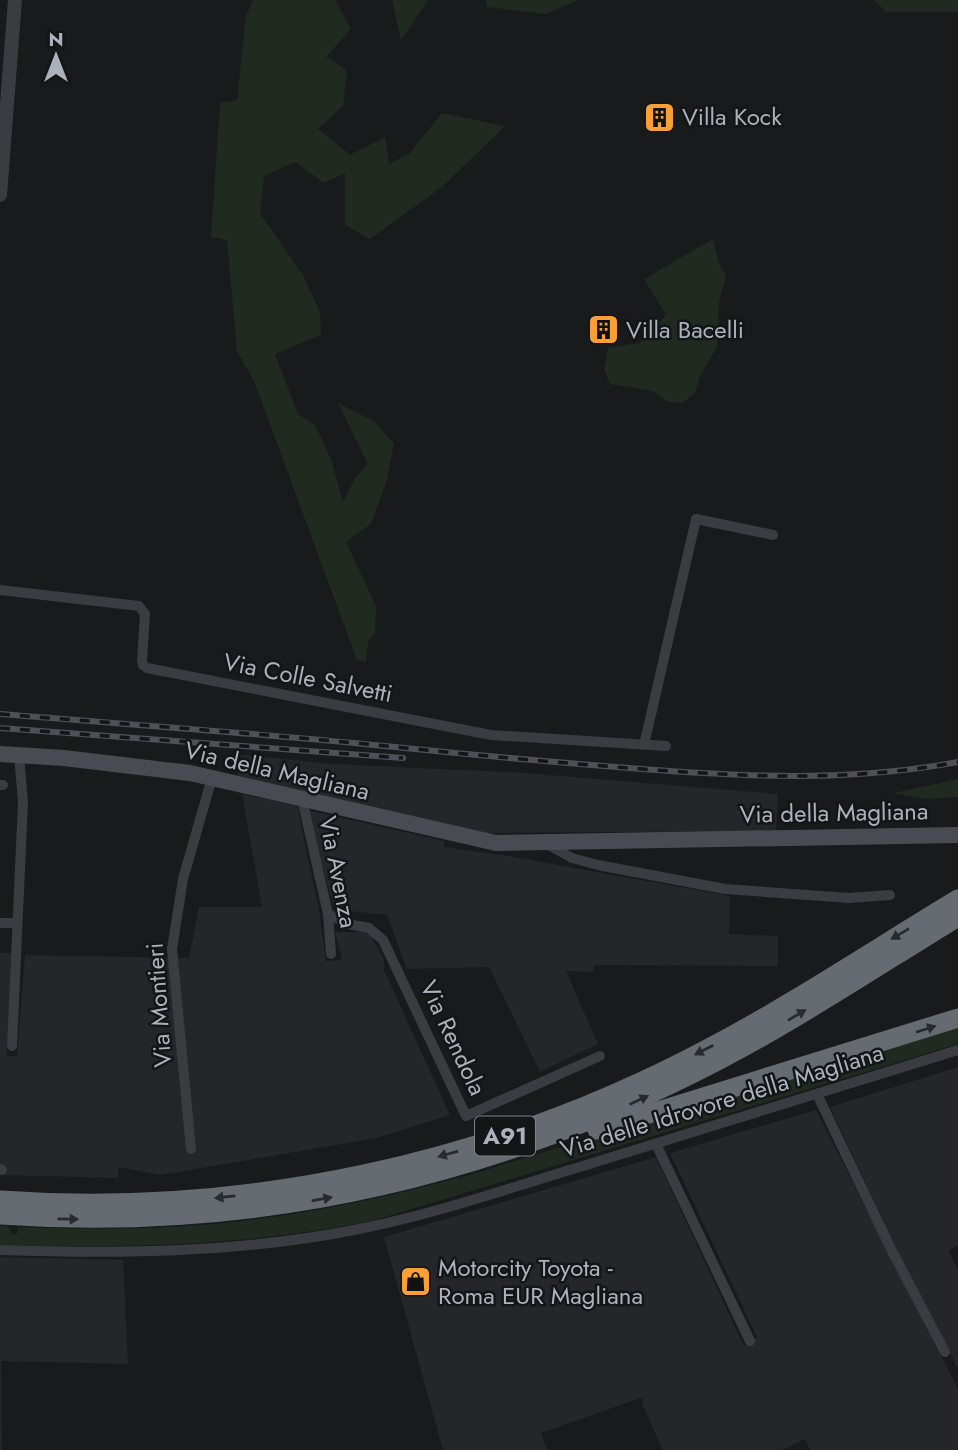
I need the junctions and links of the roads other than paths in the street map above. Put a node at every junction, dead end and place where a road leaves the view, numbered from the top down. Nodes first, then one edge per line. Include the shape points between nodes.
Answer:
1 (15, 0) edge
2 (0, 195) edge
3 (773, 535) dead end
4 (0, 590) edge
5 (644, 745) junction
6 (666, 746) dead end
7 (0, 754) edge
8 (19, 755) junction
9 (212, 778) junction
10 (302, 799) junction
11 (958, 835) edge
12 (542, 842) junction
13 (890, 895) dead end
14 (958, 899) edge
15 (328, 914) junction
16 (958, 918) edge
17 (0, 923) edge
18 (16, 923) junction
19 (331, 954) dead end
20 (958, 1018) edge
21 (12, 1046) dead end
22 (958, 1050) edge
23 (600, 1056) dead end
24 (817, 1094) junction
25 (656, 1143) junction
26 (191, 1149) dead end
27 (485, 1160) junction
28 (0, 1200) edge
29 (0, 1215) edge
30 (0, 1250) edge
31 (751, 1341) dead end
32 (945, 1352) dead end

1 - 2 street
3 - 5 street via 696,519
4 - 5 street, Via Colle Salvetti via 139,606 145,614 142,661 147,668 491,735
5 - 6 street, Via Colle Salvetti
7 - 8 main road, Via della Magliana
8 - 9 main road, Via della Magliana via 142,766
8 - 18 street via 23,802
9 - 10 main road, Via della Magliana
9 - 26 street, Via Montieri via 183,879 172,949
10 - 12 main road, Via della Magliana via 487,841
10 - 15 street, Via Avenza
11 - 12 main road, Via della Magliana
12 - 13 street, Via della Magliana via 598,865 725,889 849,898
14 -> 28 highway, A91 via 698,1053 589,1105 461,1151 347,1178 221,1198 114,1204
15 - 19 street, Via Avenza
15 - 23 street, Via Rendola via 369,928 383,940 466,1116
27 -> 16 highway, A91 via 598,1118 695,1073
17 - 18 street
18 - 21 street
27 -> 20 highway via 542,1147
22 - 24 street, Via delle Idrovore della Magliana
24 - 25 street, Via delle Idrovore della Magliana
24 - 32 street
25 - 30 street, Via delle Idrovore della Magliana via 401,1219 330,1234 144,1251
25 - 31 street
29 -> 27 highway, A91 via 112,1219 237,1211 350,1194

